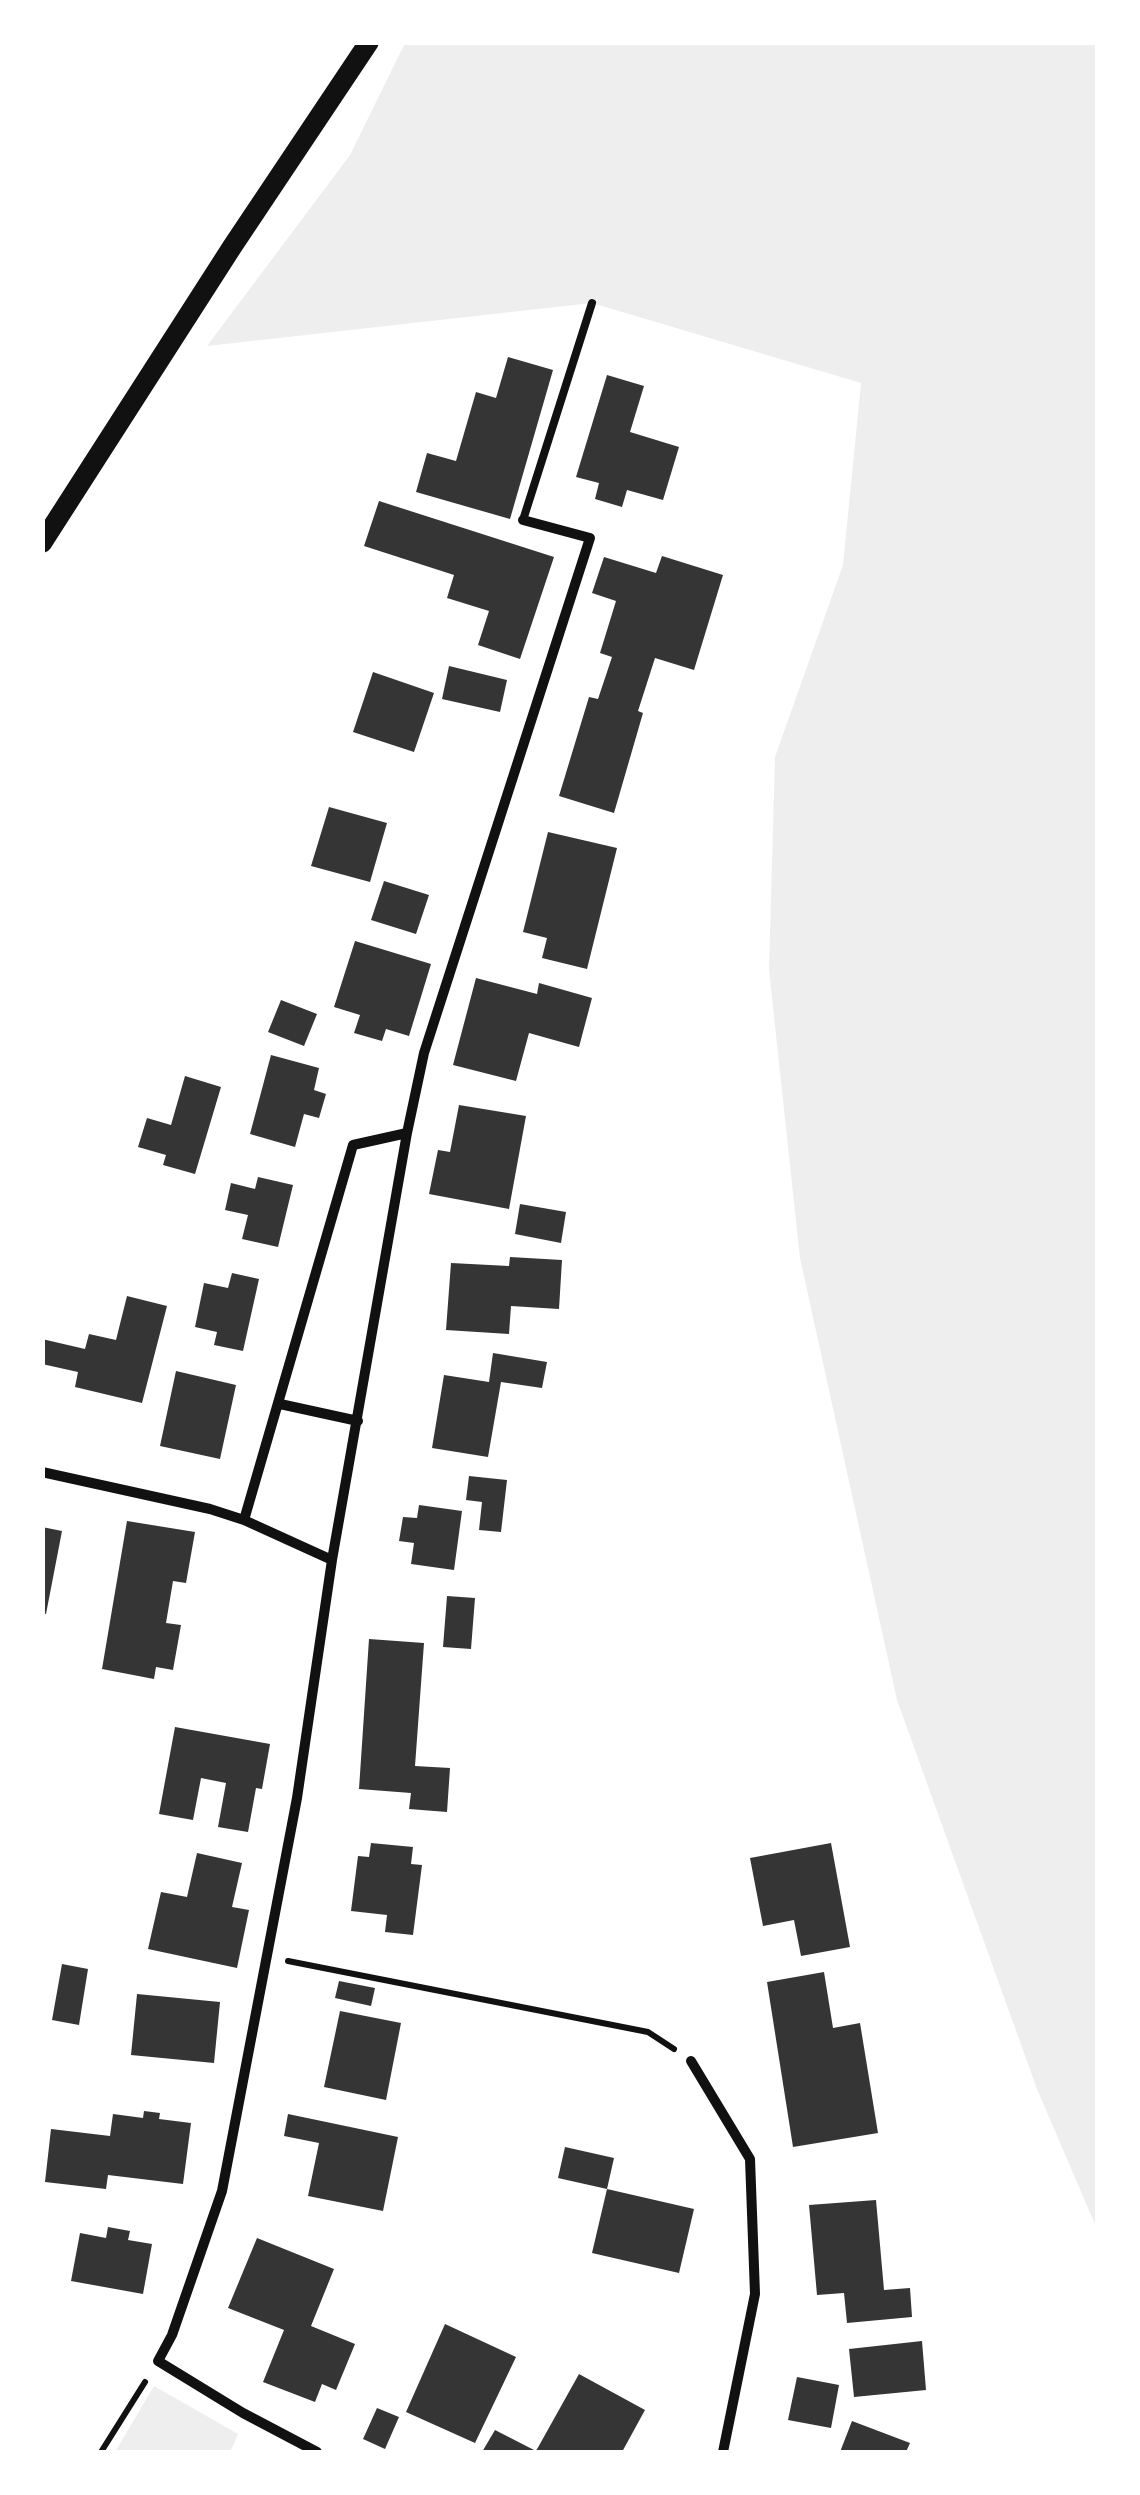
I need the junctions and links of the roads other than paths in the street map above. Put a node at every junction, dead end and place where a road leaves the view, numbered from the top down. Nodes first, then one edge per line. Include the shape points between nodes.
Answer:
1 (369, 42) edge
2 (592, 303) dead end
3 (523, 520) joint
4 (42, 542) edge
5 (407, 1133) junction
6 (280, 1404) junction
7 (358, 1421) junction
8 (42, 1472) edge
9 (244, 1520) junction
10 (332, 1560) junction
11 (691, 2061) road end
12 (318, 2452) edge
13 (723, 2452) edge

1 - 4 main road
2 - 3 lane
3 - 5 street via 590,538 424,1053
5 - 6 street via 353,1145
5 - 7 street
6 - 7 street
6 - 9 street
7 - 10 street
8 - 9 street
9 - 10 street
10 - 12 street via 297,1798 222,2191 158,2361
11 - 13 street via 750,2158 755,2294

